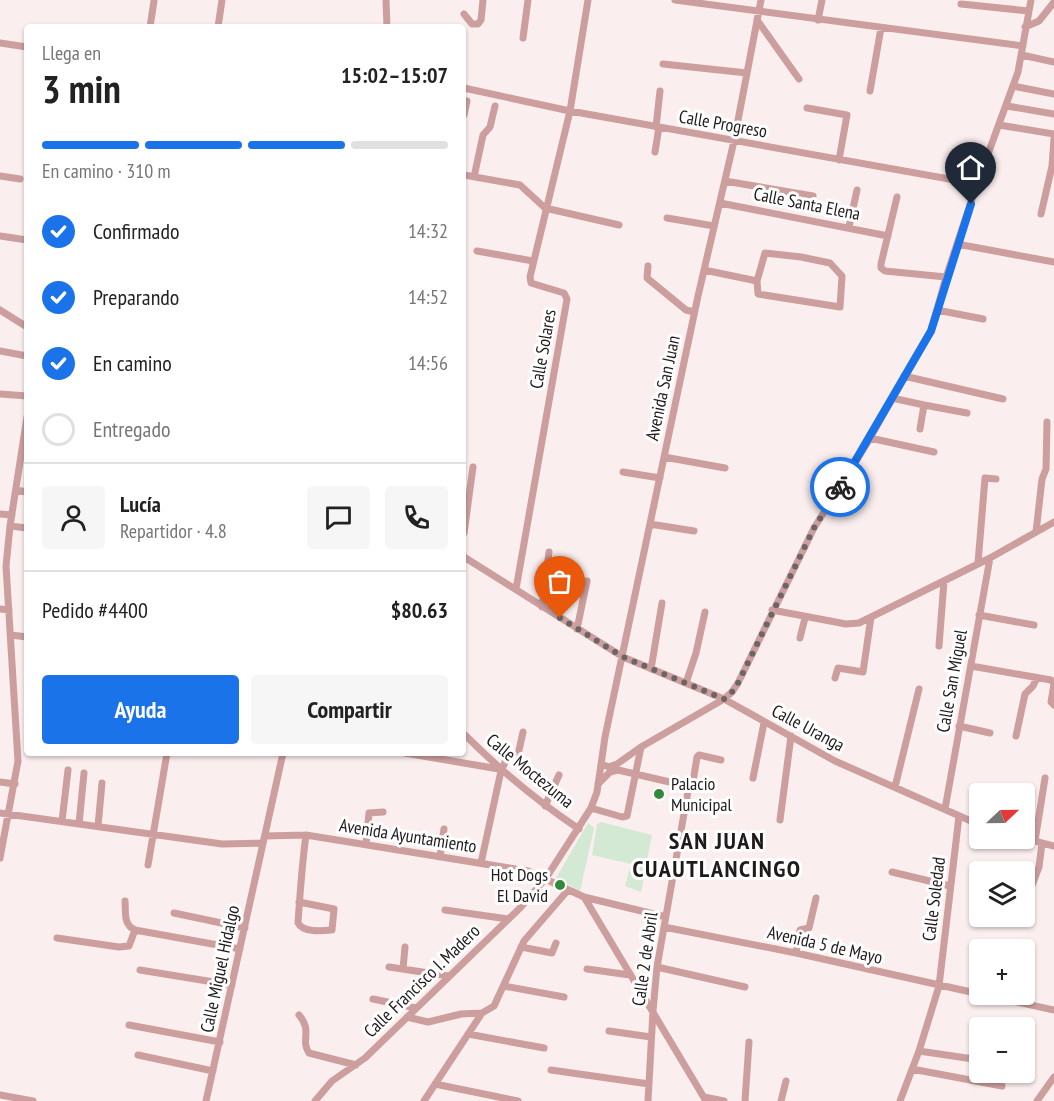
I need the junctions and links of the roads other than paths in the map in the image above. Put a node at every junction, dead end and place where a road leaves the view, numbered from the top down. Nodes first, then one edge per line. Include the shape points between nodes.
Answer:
1 (222, 0) edge
2 (386, 0) edge
3 (483, 0) edge
4 (528, 0) edge
5 (588, 0) edge
6 (675, 0) edge
7 (761, 0) edge
8 (822, 0) edge
9 (1031, 0) edge
10 (154, 1) edge
11 (1054, 2) edge
12 (961, 4) dead end
13 (1029, 12) junction
14 (464, 14) dead end
15 (758, 16) junction
16 (818, 20) junction
17 (150, 24) edge
18 (218, 24) edge
19 (387, 24) edge
20 (1026, 27) junction
21 (880, 28) junction
22 (522, 38) dead end
23 (0, 43) edge
24 (1023, 46) junction
25 (24, 47) edge
26 (1022, 55) junction
27 (1054, 62) edge
28 (663, 64) dead end
29 (747, 73) junction
30 (798, 79) dead end
31 (1013, 86) junction
32 (466, 88) edge
33 (660, 91) dead end
34 (870, 91) dead end
35 (1054, 94) edge
36 (467, 101) dead end
37 (466, 106) edge
38 (495, 106) dead end
39 (1007, 106) junction
40 (807, 108) dead end
41 (570, 111) junction
42 (1054, 114) edge
43 (999, 125) junction
44 (657, 127) junction
45 (1054, 134) edge
46 (1054, 139) edge
47 (734, 141) junction
48 (655, 152) dead end
49 (839, 160) junction
50 (0, 176) edge
51 (466, 176) edge
52 (474, 177) junction
53 (20, 179) dead end
54 (725, 181) junction
55 (977, 184) junction
56 (857, 190) dead end
57 (813, 196) dead end
58 (897, 197) dead end
59 (720, 203) junction
60 (545, 208) junction
61 (1041, 214) dead end
62 (667, 218) dead end
63 (620, 225) dead end
64 (714, 226) junction
65 (849, 227) junction
66 (0, 236) edge
67 (888, 236) junction
68 (24, 240) edge
69 (957, 244) junction
70 (477, 251) dead end
71 (534, 261) junction
72 (1054, 262) edge
73 (648, 266) dead end
74 (704, 270) junction
75 (946, 277) junction
76 (757, 281) junction
77 (0, 310) edge
78 (937, 310) junction
79 (694, 312) junction
80 (983, 319) dead end
81 (24, 325) edge
82 (0, 351) edge
83 (24, 355) edge
84 (904, 376) junction
85 (0, 394) edge
86 (24, 396) edge
87 (892, 398) junction
88 (1003, 399) dead end
89 (924, 405) junction
90 (967, 413) dead end
91 (1047, 422) dead end
92 (920, 429) dead end
93 (24, 437) edge
94 (870, 438) junction
95 (934, 452) dead end
96 (664, 457) junction
97 (472, 467) dead end
98 (725, 468) dead end
99 (622, 472) dead end
100 (660, 478) junction
101 (996, 479) dead end
102 (16, 490) junction
103 (24, 491) edge
104 (0, 514) edge
105 (12, 515) junction
106 (466, 516) edge
107 (1054, 522) edge
108 (650, 524) junction
109 (10, 526) junction
110 (24, 528) edge
111 (694, 531) dead end
112 (1036, 532) junction
113 (549, 552) dead end
114 (466, 558) edge
115 (990, 558) junction
116 (978, 563) junction
117 (944, 580) junction
118 (587, 581) dead end
119 (516, 589) junction
120 (662, 603) dead end
121 (542, 607) junction
122 (0, 609) edge
123 (9, 610) junction
124 (772, 610) junction
125 (705, 612) dead end
126 (979, 615) junction
127 (871, 617) junction
128 (805, 618) junction
129 (1034, 625) dead end
130 (577, 629) junction
131 (11, 635) junction
132 (24, 637) edge
133 (800, 638) dead end
134 (939, 646) dead end
135 (623, 657) junction
136 (971, 666) junction
137 (651, 669) junction
138 (835, 678) dead end
139 (1037, 678) junction
140 (686, 683) junction
141 (919, 689) dead end
142 (724, 699) junction
143 (1053, 705) edge
144 (764, 723) junction
145 (959, 726) junction
146 (523, 732) dead end
147 (990, 734) dead end
148 (466, 736) edge
149 (791, 736) junction
150 (1016, 736) dead end
151 (641, 747) junction
152 (167, 756) edge
153 (282, 756) edge
154 (422, 756) edge
155 (721, 760) dead end
156 (601, 764) junction
157 (68, 770) dead end
158 (500, 770) junction
159 (84, 773) dead end
160 (636, 774) junction
161 (560, 775) dead end
162 (753, 778) dead end
163 (1045, 778) dead end
164 (0, 782) edge
165 (102, 783) dead end
166 (15, 784) junction
167 (598, 784) junction
168 (687, 786) junction
169 (895, 787) junction
170 (545, 806) junction
171 (591, 808) junction
172 (945, 809) junction
173 (383, 812) dead end
174 (0, 813) edge
175 (9, 815) junction
176 (959, 816) junction
177 (780, 820) dead end
178 (969, 820) edge
179 (62, 821) junction
180 (79, 824) junction
181 (98, 826) junction
182 (444, 829) dead end
183 (579, 829) junction
184 (154, 834) junction
185 (306, 835) junction
186 (264, 840) junction
187 (1035, 841) edge
188 (1039, 842) junction
189 (366, 844) junction
190 (1054, 846) edge
191 (0, 856) edge
192 (440, 856) junction
193 (481, 863) junction
194 (148, 865) dead end
195 (892, 872) dead end
196 (546, 878) junction
197 (1035, 878) edge
198 (950, 886) junction
199 (567, 890) junction
200 (584, 897) junction
201 (816, 898) dead end
202 (125, 901) dead end
203 (299, 902) junction
204 (445, 910) dead end
205 (174, 914) dead end
206 (666, 917) junction
207 (508, 919) junction
208 (664, 927) junction
209 (245, 928) junction
210 (135, 930) junction
211 (57, 938) dead end
212 (556, 943) dead end
213 (405, 947) dead end
214 (521, 947) junction
215 (240, 949) junction
216 (796, 953) junction
217 (389, 967) dead end
218 (657, 967) junction
219 (403, 969) junction
220 (587, 969) dead end
221 (140, 970) dead end
222 (630, 975) junction
223 (449, 976) junction
224 (232, 985) junction
225 (504, 986) junction
226 (939, 986) junction
227 (745, 987) dead end
228 (969, 992) edge
229 (564, 997) dead end
230 (373, 999) dead end
231 (1031, 1005) edge
232 (416, 1008) junction
233 (1054, 1010) edge
234 (653, 1011) junction
235 (482, 1013) junction
236 (299, 1015) dead end
237 (407, 1017) junction
238 (129, 1025) dead end
239 (609, 1031) dead end
240 (468, 1034) junction
241 (651, 1038) junction
242 (220, 1042) junction
243 (749, 1042) dead end
244 (544, 1048) dead end
245 (919, 1051) junction
246 (138, 1055) dead end
247 (969, 1058) edge
248 (356, 1065) junction
249 (912, 1069) junction
250 (551, 1070) dead end
251 (213, 1071) junction
252 (1054, 1077) edge
253 (786, 1081) dead end
254 (435, 1084) junction
255 (649, 1084) junction
256 (1002, 1086) dead end
257 (320, 1093) junction
258 (0, 1098) edge
259 (705, 1099) edge
260 (7, 1101) edge
261 (33, 1101) edge
262 (206, 1101) edge
263 (315, 1101) edge
264 (322, 1101) edge
265 (424, 1101) edge
266 (518, 1101) edge
267 (648, 1101) edge
268 (724, 1101) edge
269 (745, 1101) edge
270 (781, 1101) edge
271 (900, 1101) edge
272 (1036, 1101) edge

1 - 18 street
2 - 19 street
3 - 14 street via 478,24 472,24
4 - 22 street
5 - 41 street, Calle Solares
6 - 15 street
7 - 15 street, Avenida San Juan
8 - 16 street
9 - 13 street
10 - 17 street
11 - 20 street via 1039,21
12 - 13 street
13 - 20 street
15 - 16 street
15 - 29 street, Avenida San Juan
15 - 30 street
16 - 21 street
20 - 24 street
21 - 24 street
21 - 34 street
23 - 25 street
24 - 26 street
26 - 27 street
26 - 31 street
28 - 29 street
29 - 47 street, Avenida San Juan
31 - 35 street
31 - 39 street
32 - 41 street, Calle Progreso
33 - 44 street
36 - 37 street
38 - 52 street via 490,127 483,135
39 - 42 street
39 - 43 street
40 - 49 street via 847,115
41 - 44 street, Calle Progreso
41 - 60 street, Calle Solares
43 - 45 street
43 - 55 street
44 - 47 street, Calle Progreso
44 - 48 street
46 - 61 street
47 - 49 street, Calle Progreso
47 - 54 street, Avenida San Juan
49 - 55 street, Calle Progreso
50 - 53 street
51 - 52 street
52 - 60 street via 520,185
54 - 57 street
54 - 59 street, Avenida San Juan
55 - 69 street
56 - 65 street
58 - 67 street
59 - 64 street, Avenida San Juan
59 - 65 street, Calle Santa Elena
60 - 63 street
60 - 71 street, Calle Solares
62 - 64 street
64 - 74 street, Avenida San Juan
65 - 67 street, Calle Santa Elena
66 - 68 street
67 - 75 street via 881,264 885,271
69 - 72 street
69 - 75 street
70 - 71 street
71 - 119 street, Calle Solares via 531,283 564,293 567,299
73 - 79 street via 647,278 686,310
74 - 76 street
74 - 79 street, Avenida San Juan
75 - 78 street
76 - 76 street via 765,253 830,263 842,276 840,307 760,295
77 - 81 street
78 - 80 street
78 - 84 street via 931,331
79 - 96 street, Avenida San Juan
82 - 83 street
84 - 87 street
84 - 88 street
85 - 86 street
87 - 89 street
87 - 94 street
89 - 90 street
89 - 92 street
91 - 112 street via 1046,469
93 - 102 street
94 - 95 street
94 - 124 street via 814,528
96 - 98 street
96 - 100 street, Avenida San Juan
97 - 106 street
99 - 100 street
100 - 108 street, Avenida San Juan
101 - 116 street via 985,478
102 - 103 street
102 - 105 street
104 - 105 street
105 - 109 street
107 - 112 street
108 - 111 street
108 - 135 street, Avenida San Juan
109 - 110 street
109 - 123 street via 6,566
112 - 115 street
113 - 121 street
114 - 119 street, Calle Uranga
115 - 116 street
115 - 126 street, Calle San Miguel
116 - 117 street
117 - 127 street
117 - 134 street
118 - 130 street
119 - 121 street, Calle Uranga
120 - 137 street
121 - 130 street, Calle Uranga
122 - 123 street
123 - 131 street
124 - 128 street
124 - 142 street via 738,683
125 - 140 street
126 - 129 street
126 - 136 street, Calle San Miguel
127 - 128 street via 846,624
127 - 138 street via 862,672 838,668
128 - 133 street
130 - 135 street, Calle Uranga
131 - 132 street
131 - 166 street via 18,761
135 - 137 street, Calle Uranga
135 - 156 street, Avenida San Juan
136 - 139 street
136 - 145 street, Calle San Miguel
137 - 140 street, Calle Uranga
139 - 143 street via 1053,681
139 - 150 street via 1025,694
140 - 142 street, Calle Uranga
141 - 169 street
142 - 144 street, Calle Uranga
142 - 151 street
144 - 149 street, Calle Uranga
144 - 162 street
145 - 147 street
145 - 172 street, Calle San Miguel
146 - 158 street via 518,755 508,756
148 - 158 street, Calle Moctezuma
149 - 169 street, Calle Uranga via 835,761
149 - 177 street
151 - 156 street via 613,766
151 - 160 street
152 - 184 street
153 - 186 street, Calle Miguel Hidalgo
154 - 158 street
155 - 168 street, Calle 2 de Abril via 696,757 693,783
156 - 167 street, Avenida San Juan
157 - 179 street
158 - 170 street, Calle Moctezuma
158 - 193 street
159 - 180 street
160 - 167 street via 610,772
160 - 168 street
160 - 171 street via 627,816
161 - 170 street
163 - 188 street
164 - 166 street
165 - 181 street
166 - 175 street
167 - 171 street, Calle Francisco I. Madero
168 - 206 street, Calle 2 de Abril
169 - 172 street, Calle Uranga
170 - 183 street, Calle Moctezuma
171 - 183 street, Calle Francisco I. Madero
172 - 176 street, Calle Uranga
173 - 189 street via 369,813
174 - 175 street, Avenida Ayuntamiento
175 - 179 street, Avenida Ayuntamiento
175 - 191 street
176 - 178 street, Calle Uranga
176 - 198 street, Calle Soledad
179 - 180 street, Avenida Ayuntamiento
180 - 181 street, Avenida Ayuntamiento
181 - 184 street, Avenida Ayuntamiento
182 - 192 street
183 - 196 street, Calle Francisco I. Madero
184 - 186 street, Avenida Ayuntamiento via 222,844
184 - 194 street
185 - 186 street, Avenida Ayuntamiento
185 - 189 street, Avenida Ayuntamiento
185 - 203 street
186 - 209 street, Calle Miguel Hidalgo
187 - 188 street
188 - 190 street
188 - 197 street
189 - 192 street, Avenida Ayuntamiento
192 - 193 street, Avenida Ayuntamiento
193 - 196 street, Avenida Ayuntamiento
195 - 198 street
196 - 199 street, Avenida Ayuntamiento
196 - 207 street, Calle Francisco I. Madero
198 - 226 street, Calle Soledad
199 - 200 street, Avenida Ayuntamiento
199 - 214 street
200 - 206 street, Avenida Ayuntamiento
200 - 222 street
201 - 216 street via 809,928 800,930
202 - 210 street via 126,921
203 - 203 street via 300,927 332,930 334,909
204 - 207 street
205 - 209 street
206 - 208 street, Calle 2 de Abril
207 - 223 street, Calle Francisco I. Madero
208 - 216 street, Avenida 5 de Mayo
208 - 218 street, Calle 2 de Abril
209 - 215 street, Calle Miguel Hidalgo
210 - 211 street via 129,946 119,948
210 - 215 street
212 - 214 street via 552,953
213 - 219 street
214 - 225 street
215 - 224 street, Calle Miguel Hidalgo
216 - 226 street, Avenida 5 de Mayo
217 - 219 street
218 - 227 street
218 - 234 street, Calle 2 de Abril
219 - 223 street
220 - 222 street
221 - 224 street
222 - 234 street
223 - 232 street, Calle Francisco I. Madero
224 - 242 street, Calle Miguel Hidalgo
225 - 229 street
225 - 235 street via 494,1006
226 - 228 street, Avenida 5 de Mayo
226 - 245 street, Calle Soledad
230 - 232 street
231 - 233 street, Avenida 5 de Mayo
232 - 237 street, Calle Francisco I. Madero
234 - 241 street, Calle 2 de Abril
234 - 259 street
235 - 237 street via 428,1022
235 - 240 street
236 - 248 street via 307,1029 305,1046 309,1053
237 - 248 street, Calle Francisco I. Madero
238 - 242 street
239 - 241 street
240 - 244 street
240 - 254 street
241 - 255 street, Calle 2 de Abril
242 - 251 street, Calle Miguel Hidalgo
243 - 269 street
245 - 247 street
245 - 249 street, Calle Soledad
246 - 251 street
248 - 257 street, Calle Francisco I. Madero
249 - 256 street
249 - 271 street, Calle Soledad
250 - 255 street
251 - 262 street, Calle Miguel Hidalgo
252 - 272 street
253 - 270 street
254 - 265 street
254 - 266 street
255 - 267 street, Calle 2 de Abril
257 - 263 street, Calle Francisco I. Madero
257 - 264 street
258 - 260 street
258 - 261 street
259 - 268 street

